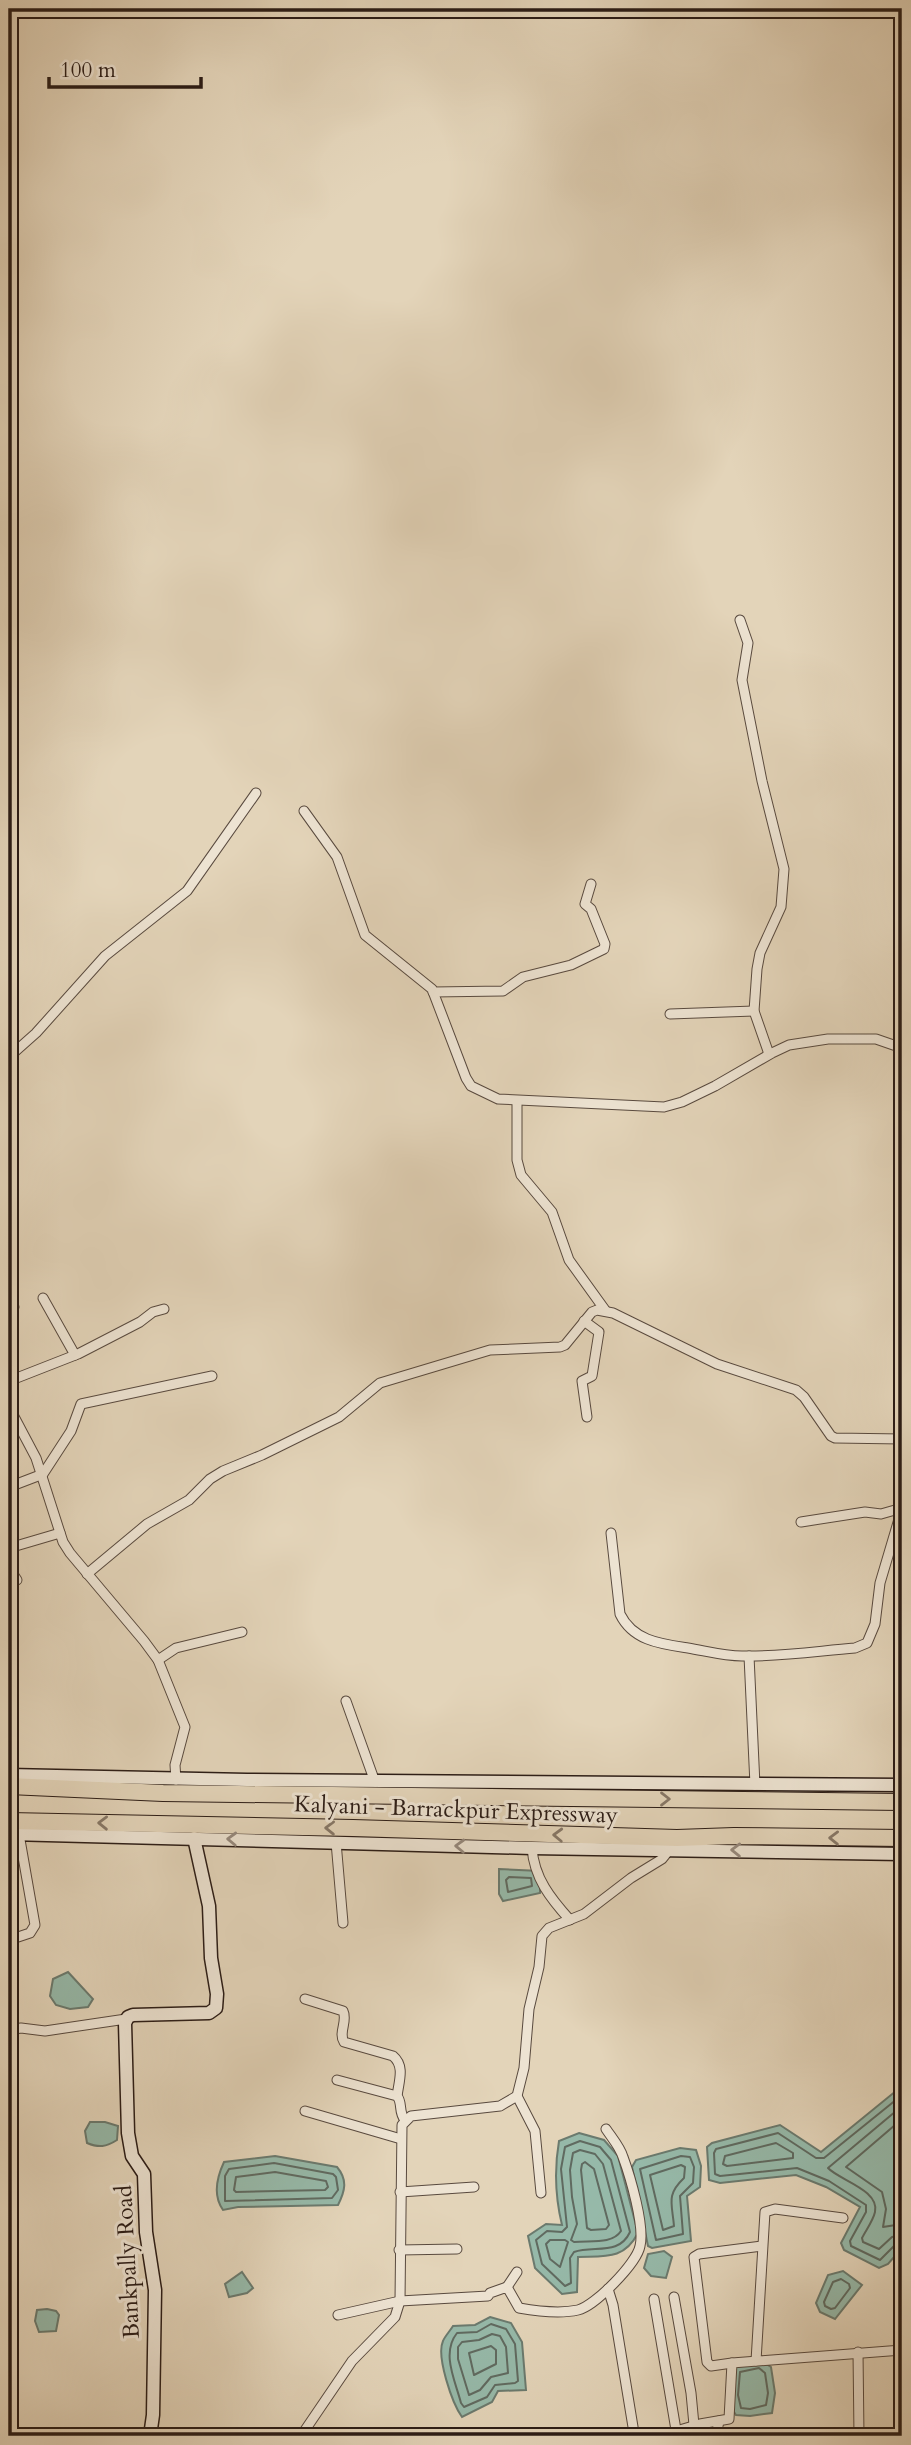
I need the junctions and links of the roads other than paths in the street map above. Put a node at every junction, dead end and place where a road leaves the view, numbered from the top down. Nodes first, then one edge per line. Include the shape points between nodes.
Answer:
1 (740, 620) dead end
2 (256, 793) dead end
3 (304, 811) dead end
4 (591, 884) dead end
5 (433, 992) junction
6 (754, 1011) junction
7 (670, 1014) dead end
8 (902, 1048) edge
9 (769, 1054) junction
10 (9, 1057) edge
11 (517, 1101) junction
12 (43, 1298) dead end
13 (164, 1309) dead end
14 (605, 1310) junction
15 (584, 1321) junction
16 (75, 1355) junction
17 (212, 1376) dead end
18 (9, 1381) edge
19 (9, 1407) edge
20 (587, 1417) dead end
21 (902, 1439) edge
22 (43, 1474) junction
23 (9, 1488) edge
24 (902, 1509) edge
25 (801, 1522) dead end
26 (60, 1533) junction
27 (611, 1533) dead end
28 (9, 1548) edge
29 (9, 1568) edge
30 (87, 1574) junction
31 (17, 1580) dead end
32 (242, 1632) dead end
33 (749, 1656) junction
34 (158, 1660) junction
35 (346, 1701) dead end
36 (9, 1775) edge
37 (176, 1780) junction
38 (375, 1782) junction
39 (755, 1785) junction
40 (902, 1785) edge
41 (9, 1786) edge
42 (902, 1802) edge
43 (12, 1830) edge
44 (194, 1838) junction
45 (902, 1839) edge
46 (336, 1842) junction
47 (532, 1848) junction
48 (670, 1849) junction
49 (902, 1854) edge
50 (570, 1920) junction
51 (343, 1923) dead end
52 (9, 1940) edge
53 (305, 1999) dead end
54 (126, 2019) junction
55 (9, 2030) edge
56 (337, 2080) dead end
57 (397, 2095) junction
58 (517, 2096) junction
59 (305, 2111) dead end
60 (405, 2120) junction
61 (606, 2129) dead end
62 (401, 2139) junction
63 (474, 2187) dead end
64 (400, 2192) junction
65 (541, 2193) dead end
66 (844, 2218) dead end
67 (762, 2246) junction
68 (457, 2249) dead end
69 (399, 2250) junction
70 (517, 2272) dead end
71 (507, 2287) junction
72 (608, 2289) junction
73 (674, 2297) dead end
74 (654, 2299) dead end
75 (400, 2301) junction
76 (338, 2315) dead end
77 (902, 2350) edge
78 (858, 2352) junction
79 (756, 2361) junction
80 (732, 2363) junction
81 (719, 2421) junction
82 (694, 2425) junction
83 (676, 2430) junction
84 (659, 2435) edge
85 (150, 2436) edge
86 (301, 2436) edge
87 (716, 2436) edge
88 (859, 2436) edge

1 - 6 street via 748,643 742,680 784,869 781,908 759,959
2 - 10 street via 187,891 104,956
3 - 5 street via 337,857 365,935
4 - 5 street via 585,904 591,909 604,949 571,965 523,977 503,991
5 - 11 street via 468,1083 489,1097
6 - 7 street
6 - 9 street
8 - 9 street via 876,1039 828,1039 789,1045
9 - 11 street via 715,1086 664,1107
11 - 14 street via 521,1175 551,1212 569,1260
12 - 16 street
13 - 16 street
14 - 15 street via 592,1312
14 - 21 street via 717,1364 796,1390 835,1438
15 - 20 street via 598,1332 592,1376 582,1381
15 - 30 street via 560,1347 490,1350 380,1383 339,1417 210,1479 194,1496 147,1524
16 - 18 street
17 - 22 street via 81,1404 71,1431
19 - 22 street
22 - 23 street
22 - 26 street
24 - 25 street
24 - 33 street via 867,1643 855,1648
26 - 28 street
26 - 30 street
27 - 33 street via 624,1623 656,1643
29 - 31 street
30 - 34 street
32 - 34 street via 176,1648
33 - 39 street
34 - 37 street via 186,1727
35 - 38 street
36 - 37 street
37 - 38 street
38 - 39 street
39 - 40 street
41 -> 42 highway, Kalyani - Barrackpur Expressway via 163,1793
43 - 44 street
45 -> 43 highway, Kalyani - Barrackpur Expressway
43 - 52 street via 35,1925 30,1933
46 -> 44 street
44 - 54 street via 209,1906 216,2008 209,2013
47 -> 46 street
46 - 51 street
47 - 48 street
47 - 50 street via 543,1886
49 -> 48 street
48 - 50 street via 662,1859
50 - 58 street via 542,1936
53 - 57 street via 343,2011 344,2042 397,2059 401,2068
54 - 55 street via 45,2031
54 - 85 street, Bankpally Road via 128,2133 132,2156 144,2174 155,2290
56 - 57 street
57 - 60 street
58 - 60 street via 500,2106
58 - 65 street via 535,2131
59 - 62 street
60 - 62 street
61 - 72 street via 623,2154 641,2225 640,2248
62 - 64 street
63 - 64 street
64 - 69 street
66 - 67 street via 769,2210 764,2215
67 - 79 street
67 - 80 street via 694,2257 707,2362 711,2366
68 - 69 street
69 - 75 street
70 - 71 street
71 - 72 street via 519,2308 532,2310 579,2310
71 - 75 street via 488,2296
72 - 84 street via 634,2433
73 - 82 street
74 - 83 street
75 - 76 street
75 - 86 street via 395,2317 352,2361
77 - 78 street
78 - 79 street
78 - 88 street
79 - 80 street
80 - 81 street via 729,2419
81 - 82 street
81 - 87 street
82 - 83 street
83 - 84 street

